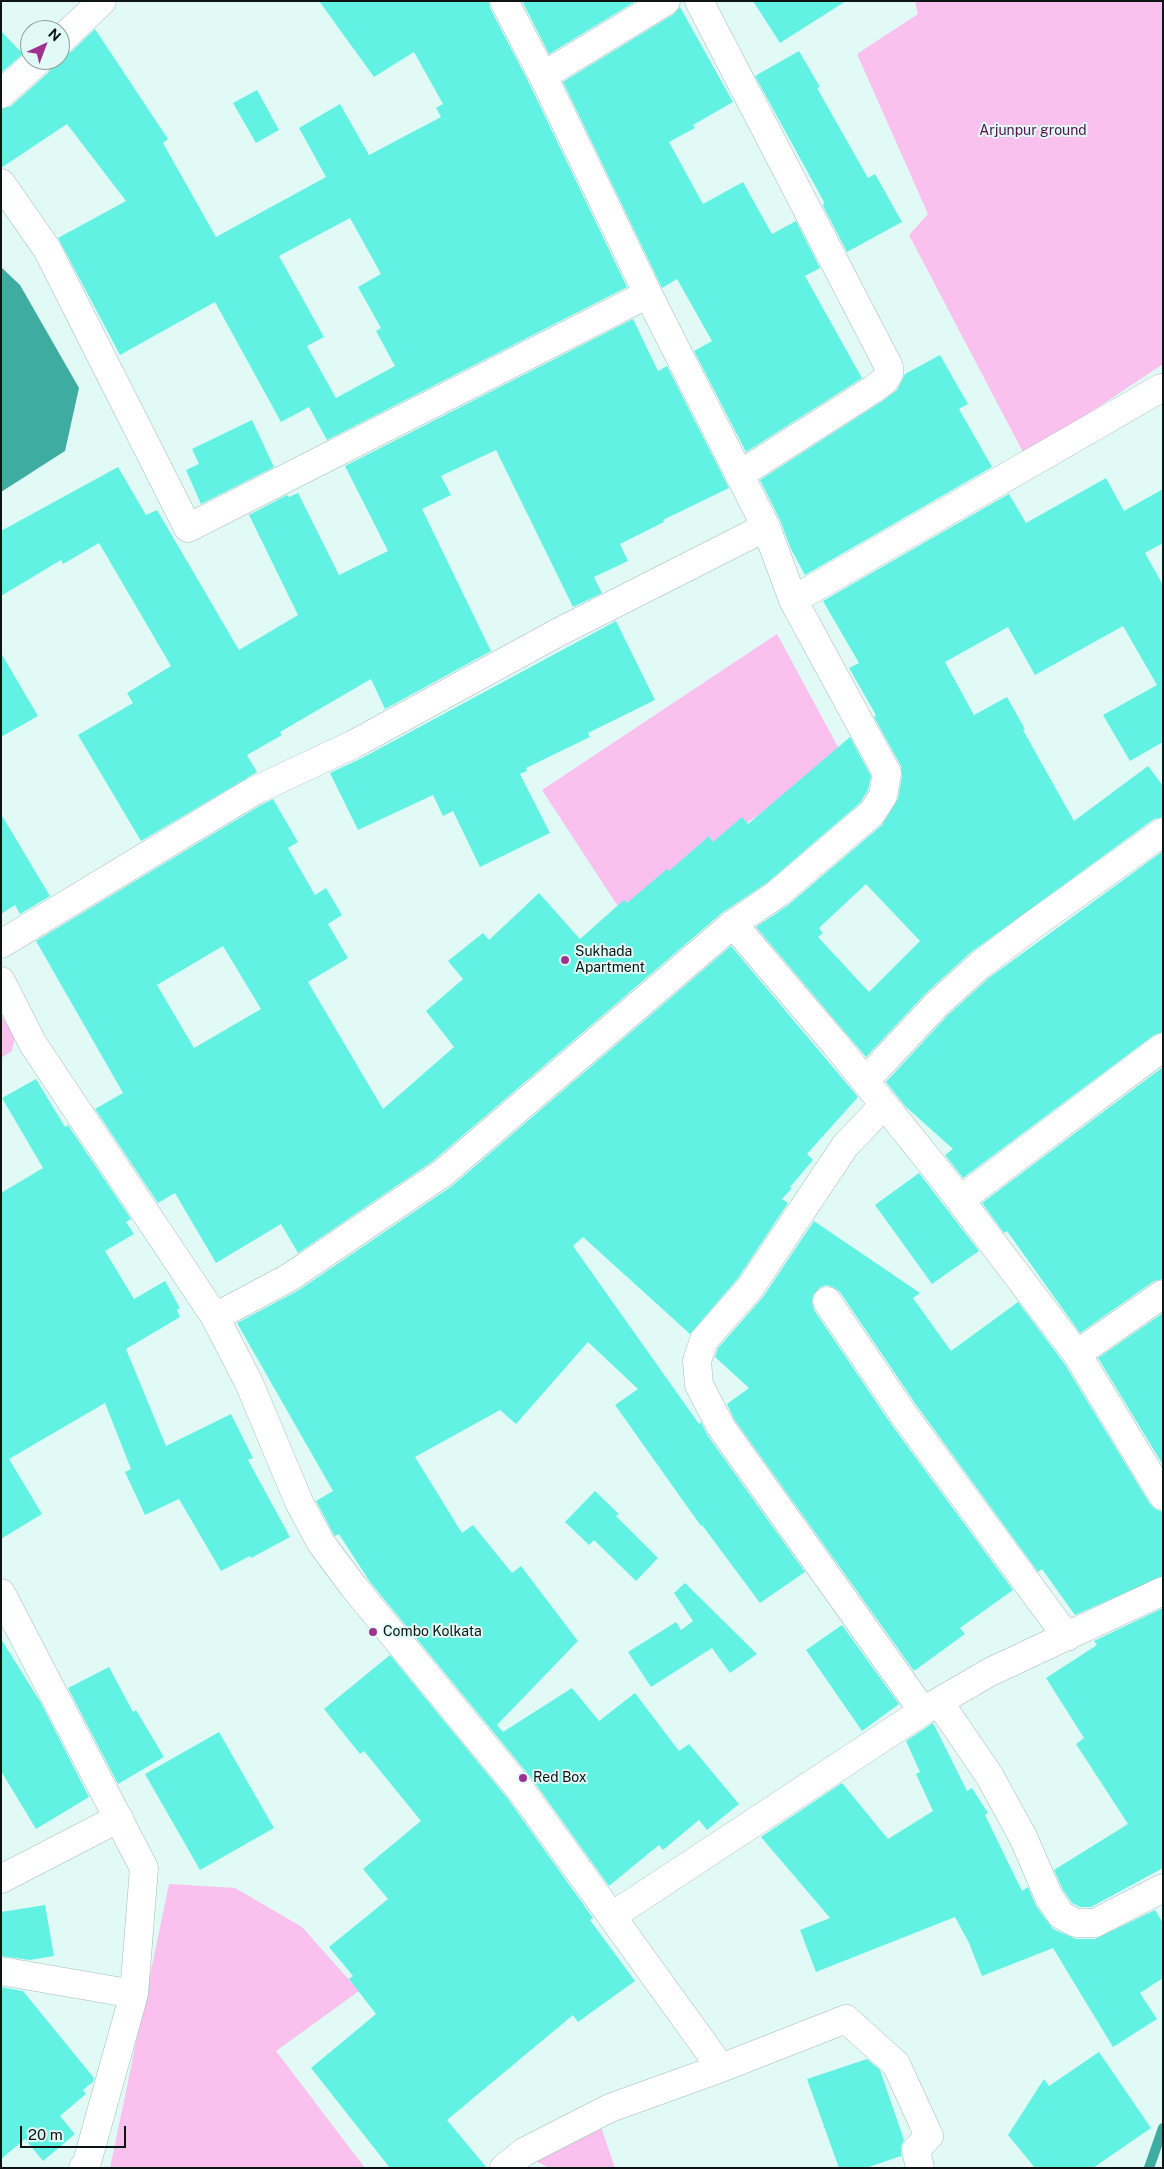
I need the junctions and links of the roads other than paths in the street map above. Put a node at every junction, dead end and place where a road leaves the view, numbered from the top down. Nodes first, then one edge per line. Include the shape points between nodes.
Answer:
1 (102, 1) edge
2 (504, 1) edge
3 (666, 1) edge
4 (699, 1) edge
5 (70, 31) edge
6 (28, 70) edge
7 (543, 76) junction
8 (1, 94) edge
9 (1, 182) edge
10 (648, 294) junction
11 (1163, 390) edge
12 (740, 475) junction
13 (766, 527) junction
14 (793, 600) junction
15 (1163, 832) edge
16 (733, 924) junction
17 (1, 944) edge
18 (1, 982) edge
19 (1163, 1047) edge
20 (865, 1081) junction
21 (884, 1105) junction
22 (960, 1200) junction
23 (1163, 1294) edge
24 (827, 1301) dead end
25 (215, 1317) junction
26 (1077, 1354) junction
27 (1163, 1496) edge
28 (1163, 1591) edge
29 (1, 1593) edge
30 (1067, 1637) junction
31 (931, 1706) junction
32 (119, 1818) junction
33 (1, 1879) edge
34 (1163, 1888) edge
35 (612, 1916) junction
36 (1, 1971) edge
37 (134, 1994) junction
38 (721, 2068) junction
39 (83, 2168) edge
40 (504, 2168) edge
41 (920, 2168) edge

1 - 5 street
2 - 7 street
3 - 7 street
4 - 12 street via 889,367 884,381 872,390
6 - 8 street
7 - 10 street
9 - 10 street via 47,249 188,528
10 - 12 street
11 - 14 street
12 - 13 street
13 - 14 street
13 - 17 street via 557,633 354,744 254,791
14 - 16 street via 887,773 883,796 872,813 784,888
15 - 20 street via 980,965 937,1004
16 - 20 street
16 - 25 street via 443,1173 290,1278
18 - 25 street via 33,1044
19 - 22 street
20 - 21 street
21 - 22 street
21 - 31 street via 845,1146 750,1288 704,1340 697,1361 699,1385 721,1427
22 - 26 street
23 - 26 street
24 - 30 street via 909,1423
25 - 35 street via 249,1383 299,1502 321,1544 520,1790
26 - 27 street
28 - 30 street
29 - 32 street
30 - 31 street via 990,1672
31 - 34 street via 990,1775 1061,1915 1076,1923 1094,1923
31 - 35 street
32 - 33 street
32 - 37 street via 144,1868
35 - 38 street
36 - 37 street
37 - 39 street
38 - 40 street via 610,2108 524,2152
38 - 41 street via 846,2019 896,2064 929,2136 916,2150

